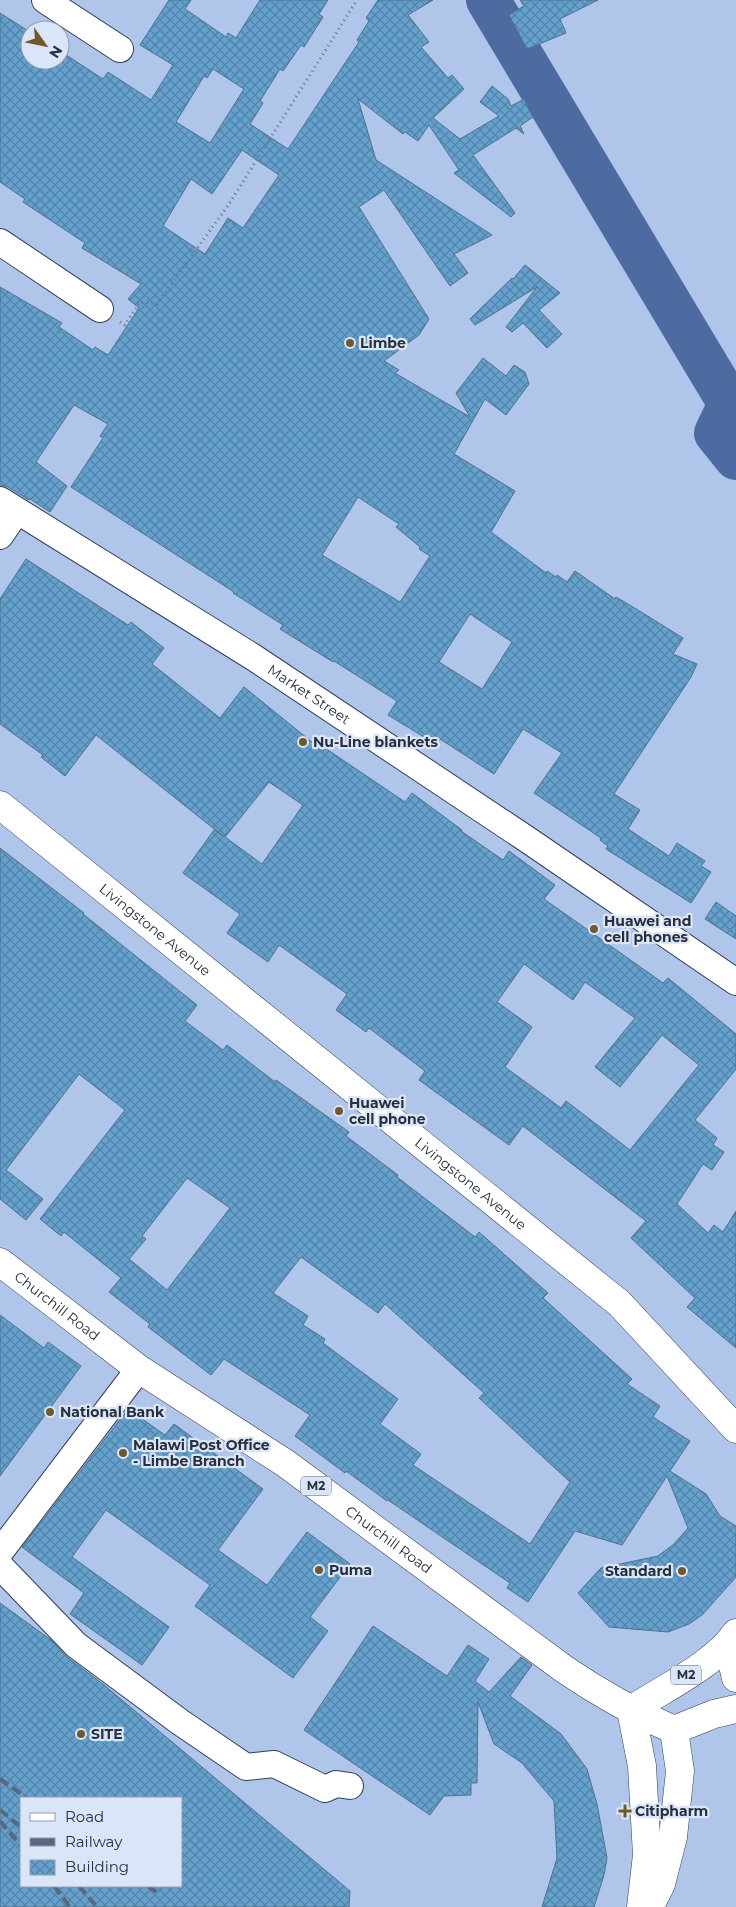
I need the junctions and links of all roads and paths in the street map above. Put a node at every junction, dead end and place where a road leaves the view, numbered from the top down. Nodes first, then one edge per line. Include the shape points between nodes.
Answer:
1 (45, 0) edge
2 (357, 0) edge
3 (120, 49) dead end
4 (0, 242) edge
5 (100, 308) joint
6 (8, 506) edge
7 (0, 536) edge
8 (0, 805) edge
9 (736, 982) edge
10 (0, 1262) edge
11 (139, 1369) junction
12 (736, 1430) edge
13 (0, 1552) edge
14 (0, 1566) edge
15 (732, 1638) edge
16 (736, 1678) edge
17 (736, 1709) edge
18 (631, 1710) junction
19 (674, 1730) junction
20 (350, 1786) dead end
21 (641, 1907) edge
22 (649, 1907) edge

1 - 3 lane
2 - 5 path via 229,204 158,304 140,302 125,325
4 - 5 lane
6 - 7 lane
6 - 9 lane, Market Street via 253,657
8 - 12 highway, Livingstone Avenue via 619,1303
10 - 11 highway, Churchill Road / M2
11 - 13 lane
11 - 18 highway, Churchill Road / M2 via 285,1463 564,1669
14 - 20 lane via 76,1645 246,1767 274,1764 326,1789 336,1784
15 - 16 highway
15 - 18 highway, M2 via 705,1664
17 - 19 highway
18 - 19 highway, M2
18 - 21 highway via 642,1766 647,1855
19 - 22 highway via 680,1771 673,1837 660,1884

